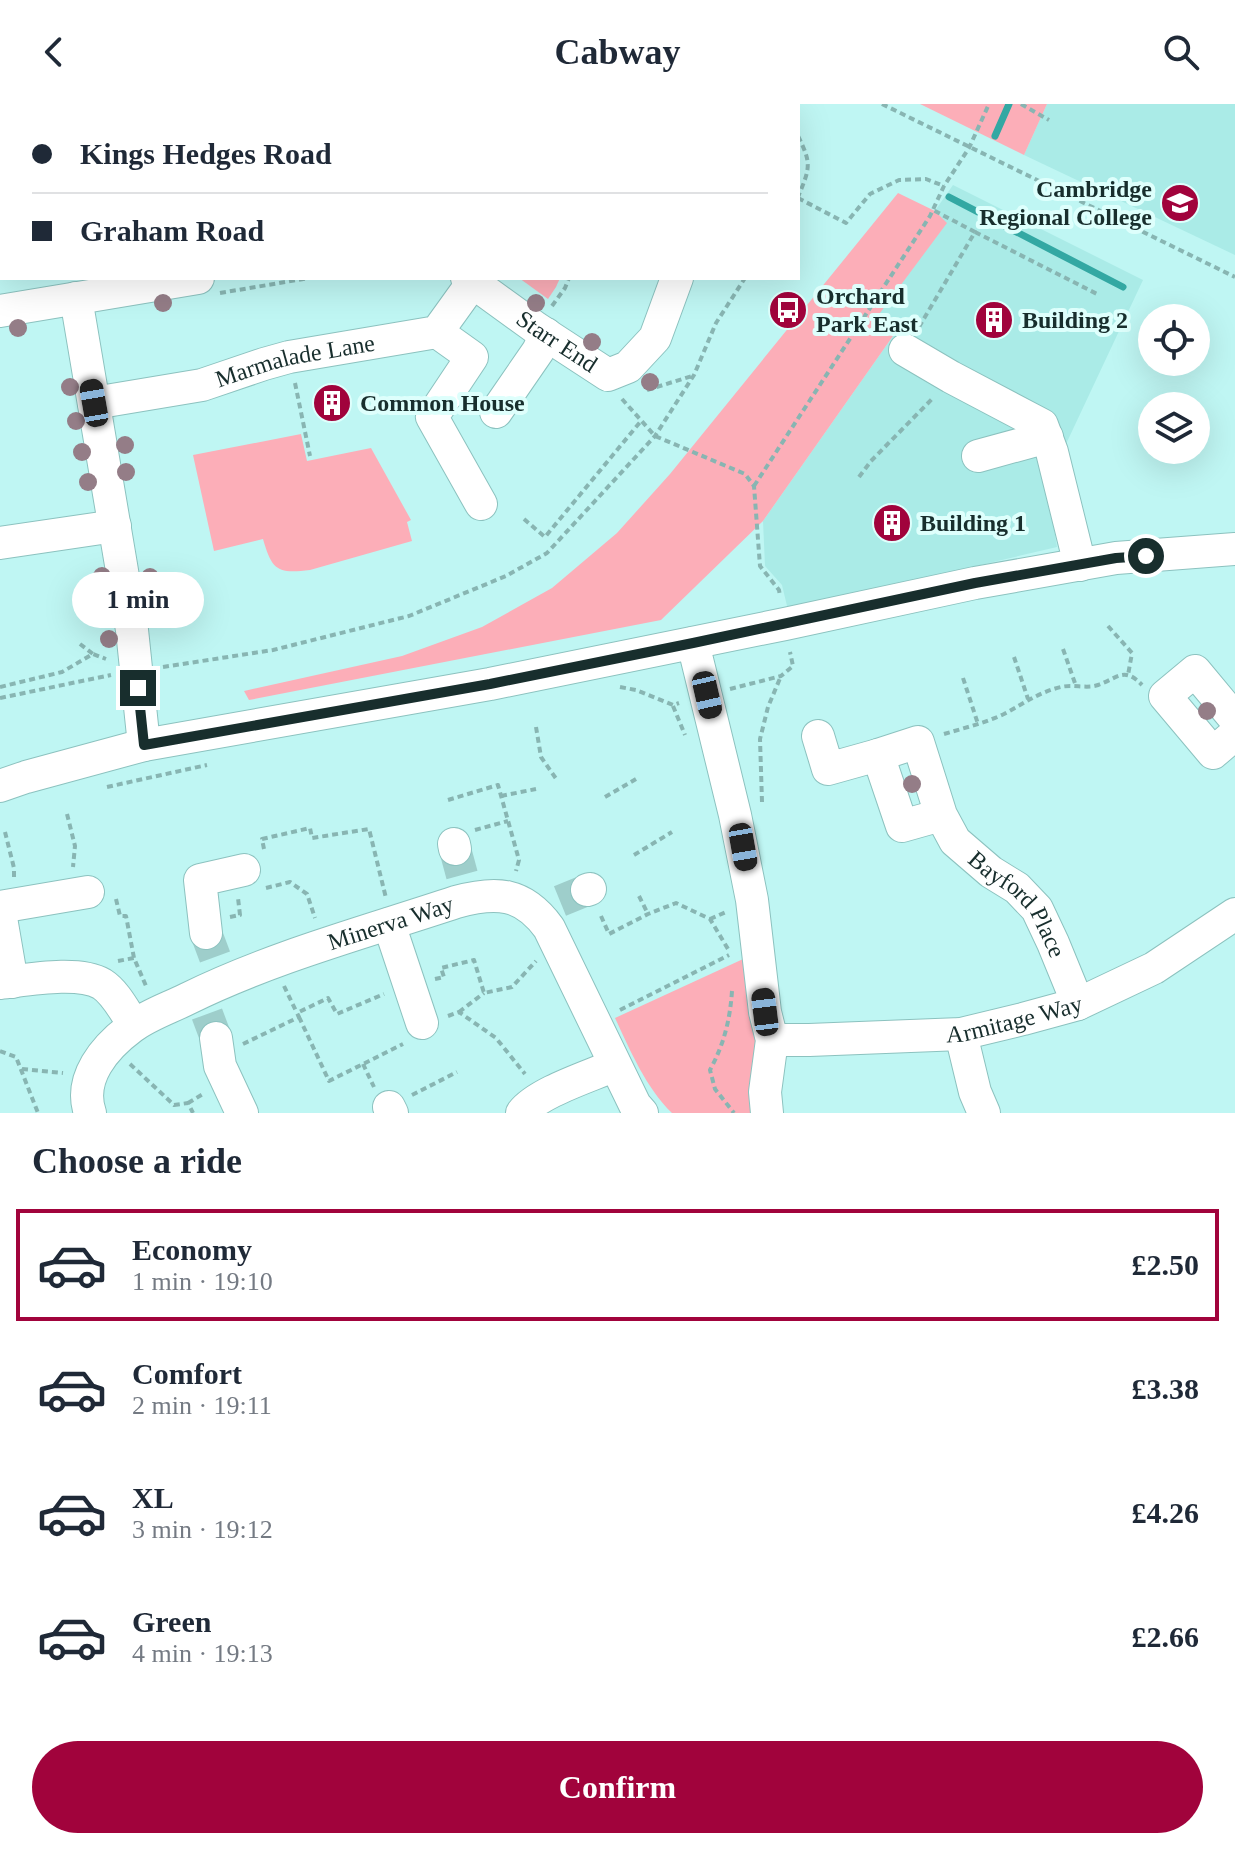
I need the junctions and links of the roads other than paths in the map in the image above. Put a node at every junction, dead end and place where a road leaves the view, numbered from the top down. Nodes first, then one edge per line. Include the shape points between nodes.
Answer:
1 (186, 280) edge
2 (470, 280) edge
3 (676, 280) edge
4 (76, 298) junction
5 (0, 311) edge
6 (437, 332) junction
7 (546, 334) junction
8 (905, 350) road end
9 (94, 403) junction
10 (496, 412) dead end
11 (1047, 437) junction
12 (978, 456) dead end
13 (481, 504) dead end
14 (115, 526) junction
15 (0, 543) edge
16 (1235, 549) edge
17 (1080, 565) junction
18 (693, 643) junction
19 (1235, 719) edge
20 (1235, 734) edge
21 (818, 736) dead end
22 (144, 745) junction
23 (878, 755) junction
24 (0, 786) edge
25 (941, 815) junction
26 (248, 884) road end
27 (93, 892) road end
28 (5, 908) edge
29 (389, 916) junction
30 (1234, 916) edge
31 (6, 982) edge
32 (214, 986) junction
33 (1078, 1004) junction
34 (422, 1023) dead end
35 (134, 1025) junction
36 (961, 1034) junction
37 (772, 1040) junction
38 (615, 1065) junction
39 (90, 1113) edge
40 (242, 1113) edge
41 (522, 1113) edge
42 (642, 1113) edge
43 (767, 1113) edge
44 (984, 1113) edge

1 - 4 street
2 - 6 street
2 - 7 street, Starr End
3 - 7 street, Starr End via 655,338 613,386
4 - 5 street
4 - 9 street
6 - 9 street, Marmalade Lane via 289,357 202,385
6 - 13 street via 472,357 432,417
7 - 10 street
8 - 11 street via 1042,425
9 - 14 street
11 - 12 street
11 - 17 street
14 - 15 street
14 - 22 street
16 - 17 street
17 - 18 street
18 - 22 street
18 - 37 street via 743,847
19 - 20 street via 1195,671 1165,696 1213,753
21 - 23 street via 828,769
22 - 24 street
23 - 25 street via 902,826
23 - 25 street, Bayford Place via 918,742
25 - 33 street, Bayford Place via 955,841 1037,909
26 - 32 street via 200,880
27 - 28 street
28 - 31 street
29 - 32 street, Minerva Way
29 - 34 street
29 - 38 street, Minerva Way via 462,859 494,895 529,907 576,902 555,941
30 - 33 street, Armitage Way via 1154,968
31 - 35 street via 75,977 102,984
32 - 35 street, Minerva Way
32 - 40 street via 220,1066
33 - 36 street, Armitage Way
35 - 39 street, Minerva Way via 92,1070 87,1091
36 - 37 street, Armitage Way
36 - 44 street
37 - 43 street
38 - 41 street via 547,1094
38 - 42 street

